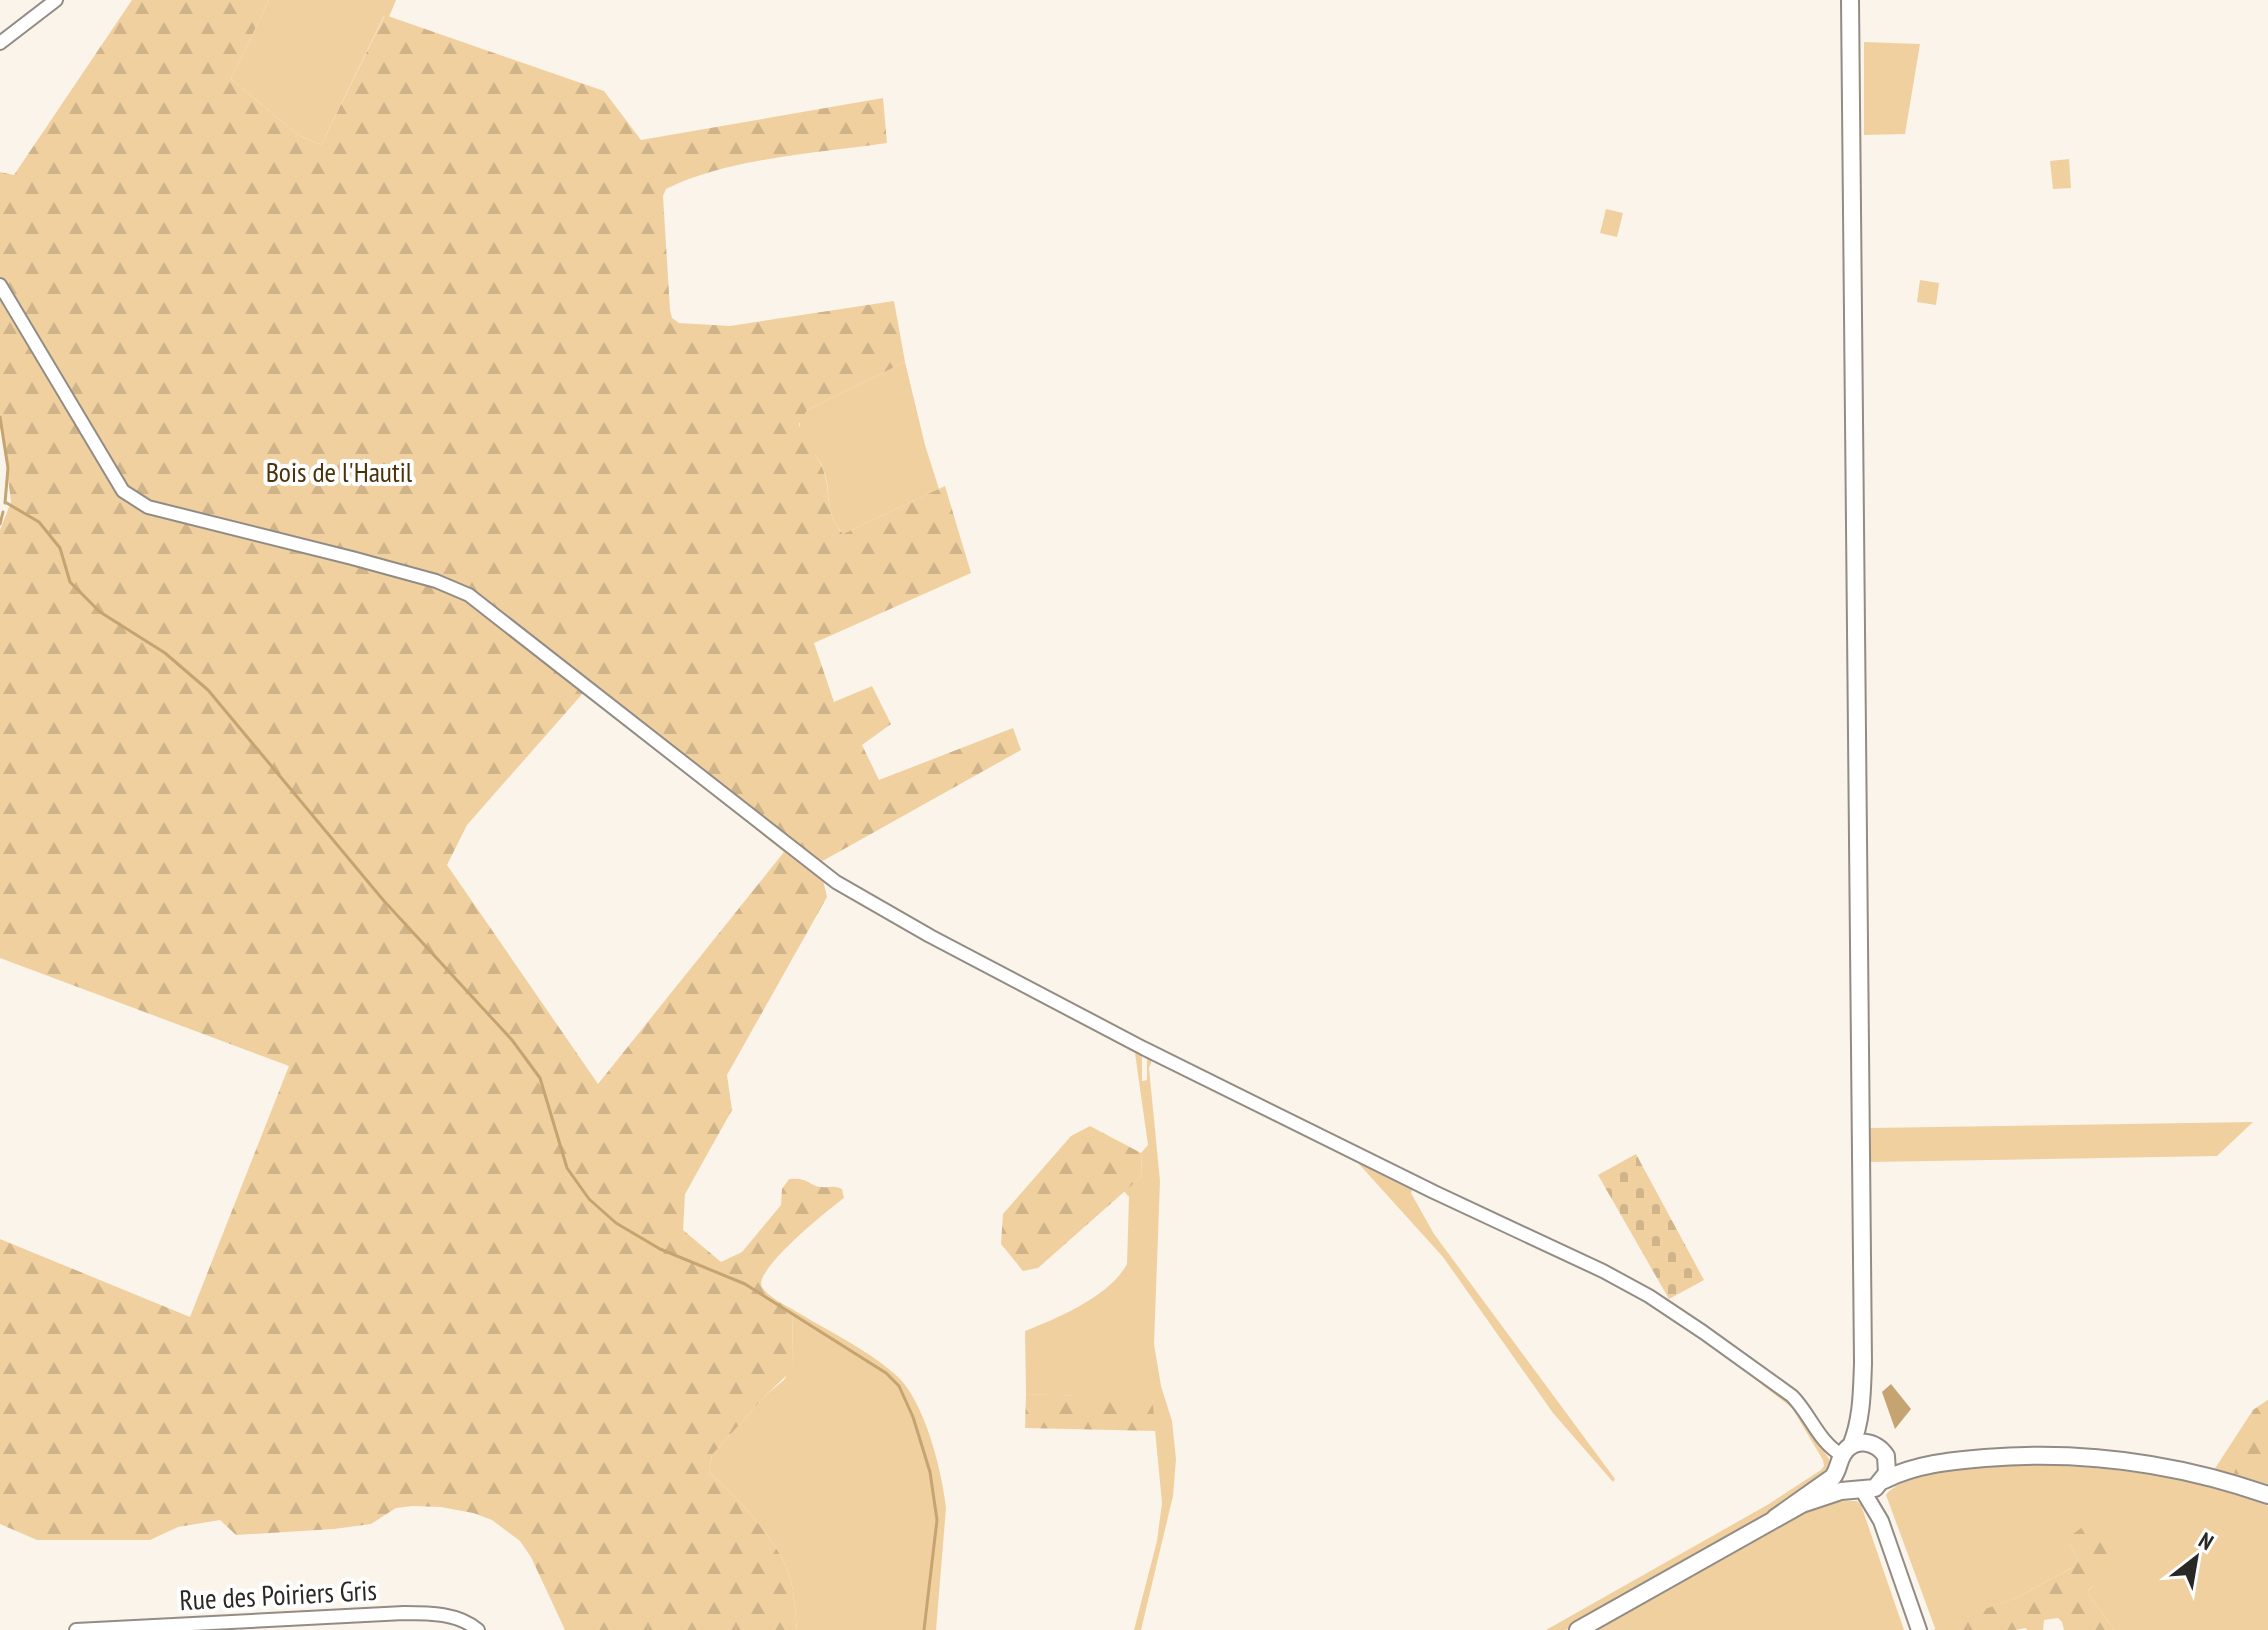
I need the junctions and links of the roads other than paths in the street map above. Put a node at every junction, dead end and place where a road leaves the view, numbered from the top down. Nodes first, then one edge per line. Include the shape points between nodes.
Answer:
1 (56, 0) edge
2 (1850, 0) edge
3 (0, 43) edge
4 (0, 285) edge
5 (1862, 1394) junction
6 (1880, 1450) junction
7 (1844, 1456) junction
8 (1939, 1463) junction
9 (1882, 1482) junction
10 (1860, 1490) junction
11 (2268, 1495) edge
12 (1775, 1518) junction
13 (1881, 1521) junction
14 (234, 1626) edge
15 (173, 1627) edge
16 (76, 1630) edge
17 (478, 1630) edge
18 (1578, 1630) edge
19 (1919, 1630) edge

1 - 3 street
2 - 5 main road
4 - 7 street via 123,491 148,507 436,581 469,595 836,882 1143,1048 1649,1296 1792,1396 1830,1448
5 - 6 main road via 1867,1426
5 - 7 main road via 1858,1426
6 - 7 main road via 1865,1442
6 - 8 main road via 1906,1461
6 - 9 main road via 1888,1467
7 - 10 main road via 1845,1481
7 - 12 main road via 1828,1482
8 - 9 main road
8 - 11 main road via 2040,1455 2122,1460 2211,1477
9 - 10 main road
9 - 13 street
10 - 12 main road via 1820,1497
10 - 13 street
12 - 18 main road
13 - 19 street
14 - 15 street, Rue des Poiriers Gris
14 - 17 street, Rue des Poiriers Gris via 424,1613 462,1620
15 - 16 street, Rue des Poiriers Gris

